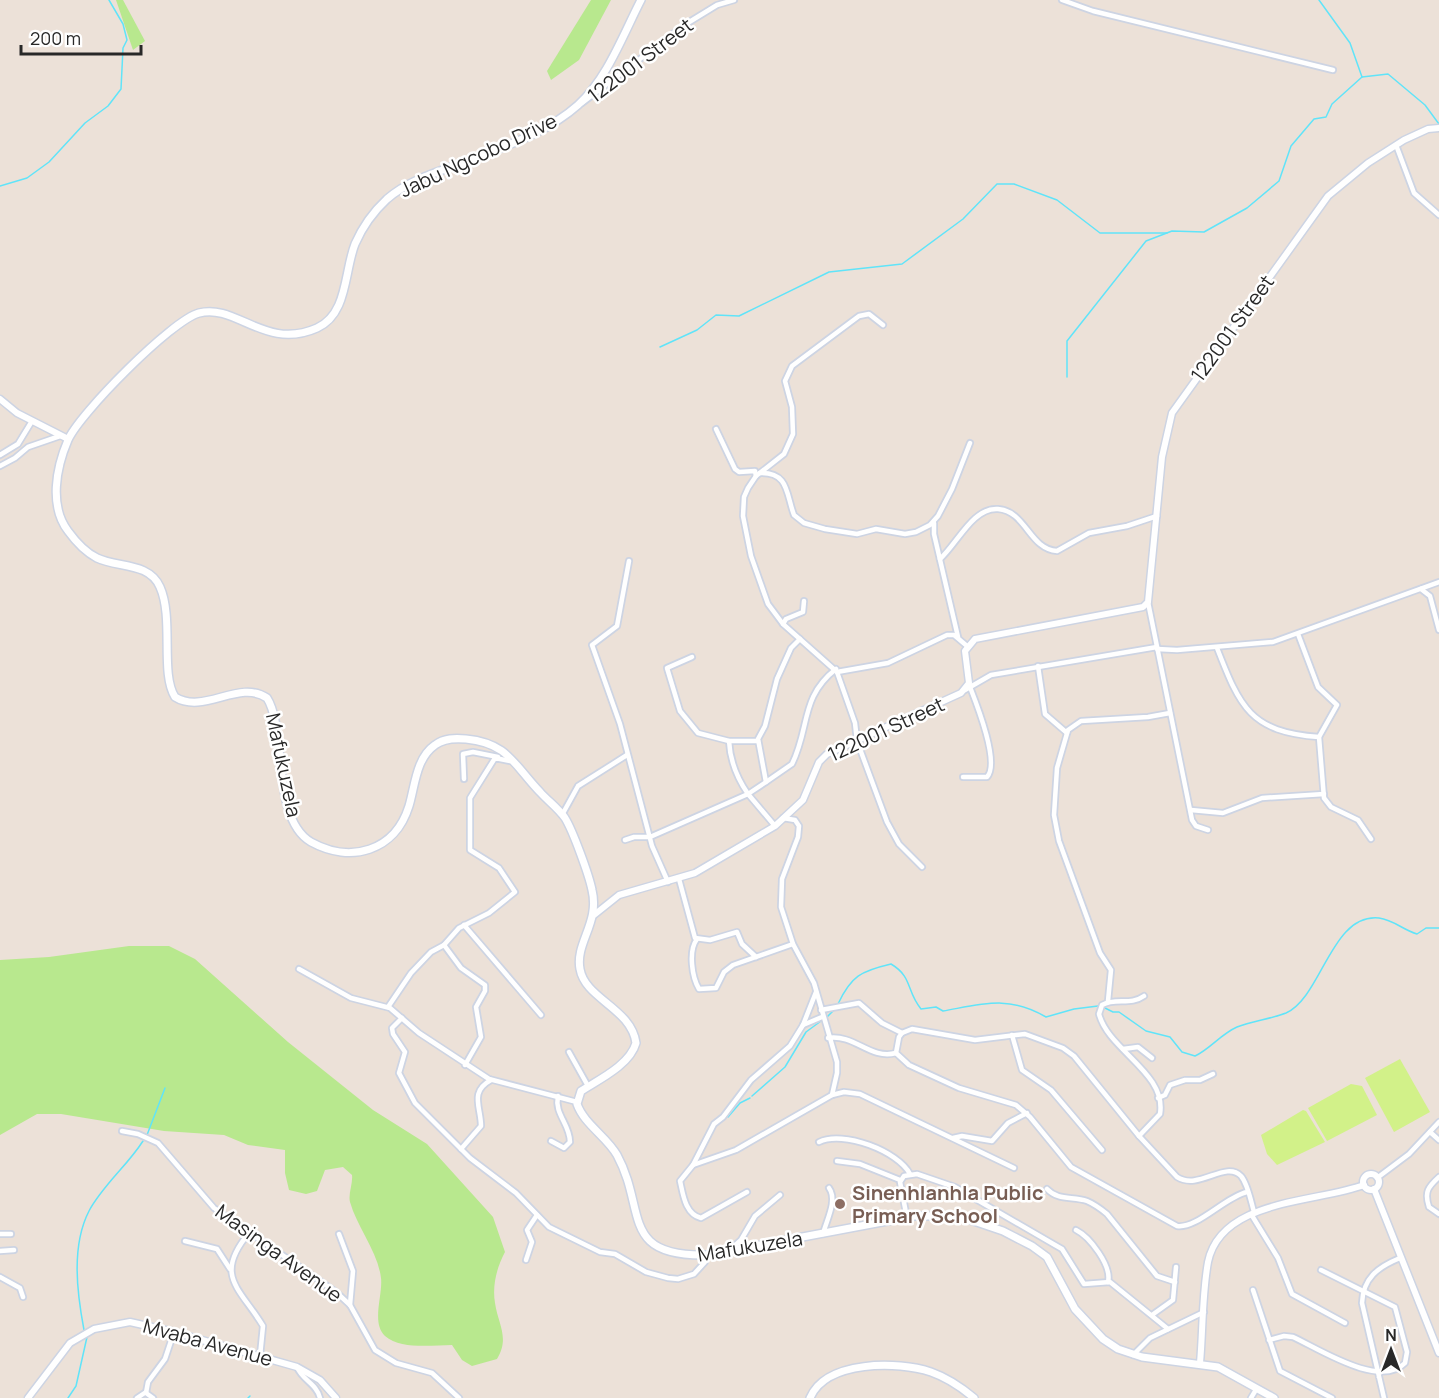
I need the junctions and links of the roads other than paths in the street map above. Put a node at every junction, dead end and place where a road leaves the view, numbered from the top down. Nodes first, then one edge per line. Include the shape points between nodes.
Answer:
1 (640, 0) edge
2 (734, 0) edge
3 (1062, 0) edge
4 (1333, 70) dead end
5 (604, 71) junction
6 (611, 81) junction
7 (577, 106) junction
8 (1437, 128) edge
9 (1396, 146) junction
10 (1439, 214) edge
11 (883, 325) dead end
12 (0, 399) edge
13 (32, 421) junction
14 (716, 429) dead end
15 (60, 436) junction
16 (68, 439) junction
17 (970, 443) dead end
18 (0, 455) edge
19 (0, 466) edge
20 (758, 475) junction
21 (1156, 516) junction
22 (934, 522) junction
23 (940, 559) junction
24 (629, 561) dead end
25 (1439, 582) edge
26 (1418, 589) junction
27 (804, 601) dead end
28 (1148, 602) junction
29 (783, 624) junction
30 (1439, 630) edge
31 (1298, 634) junction
32 (958, 637) junction
33 (800, 639) junction
34 (967, 646) junction
35 (1157, 648) junction
36 (1217, 648) junction
37 (692, 657) dead end
38 (1038, 666) junction
39 (836, 670) junction
40 (967, 689) junction
41 (1170, 713) junction
42 (1067, 733) junction
43 (1319, 737) junction
44 (729, 741) junction
45 (758, 741) junction
46 (857, 741) junction
47 (627, 755) junction
48 (498, 757) junction
49 (516, 763) junction
50 (963, 777) dead end
51 (464, 779) dead end
52 (766, 782) junction
53 (748, 794) junction
54 (1324, 794) junction
55 (1191, 810) junction
56 (562, 814) junction
57 (783, 818) junction
58 (775, 826) junction
59 (1208, 830) dead end
60 (650, 837) junction
61 (1371, 839) dead end
62 (625, 840) dead end
63 (922, 867) dead end
64 (679, 879) junction
65 (668, 882) junction
66 (594, 915) junction
67 (464, 925) junction
68 (697, 939) junction
69 (793, 944) junction
70 (444, 945) junction
71 (756, 957) junction
72 (299, 969) dead end
73 (816, 991) junction
74 (1144, 996) dead end
75 (1108, 1001) junction
76 (388, 1007) junction
77 (821, 1010) junction
78 (541, 1015) dead end
79 (822, 1017) junction
80 (402, 1018) junction
81 (803, 1026) junction
82 (902, 1033) junction
83 (1012, 1035) junction
84 (828, 1038) junction
85 (1123, 1049) junction
86 (569, 1052) dead end
87 (896, 1053) junction
88 (1152, 1058) dead end
89 (465, 1065) junction
90 (1213, 1074) dead end
91 (491, 1080) junction
92 (588, 1086) junction
93 (832, 1095) junction
94 (558, 1096) junction
95 (1158, 1098) junction
96 (577, 1102) junction
97 (1027, 1113) junction
98 (1439, 1122) edge
99 (122, 1131) dead end
100 (1430, 1132) junction
101 (1139, 1136) junction
102 (953, 1138) junction
103 (1439, 1140) edge
104 (551, 1141) dead end
105 (819, 1142) dead end
106 (461, 1149) junction
107 (1102, 1150) dead end
108 (837, 1161) dead end
109 (693, 1165) junction
110 (1014, 1168) dead end
111 (910, 1174) junction
112 (1439, 1177) edge
113 (1377, 1178) junction
114 (900, 1179) junction
115 (1364, 1185) junction
116 (829, 1188) dead end
117 (1047, 1189) dead end
118 (1374, 1190) junction
119 (747, 1192) dead end
120 (1247, 1192) junction
121 (780, 1196) dead end
122 (1253, 1213) junction
123 (1439, 1214) edge
124 (537, 1215) junction
125 (907, 1218) junction
126 (1076, 1230) dead end
127 (249, 1233) junction
128 (0, 1234) edge
129 (11, 1234) dead end
130 (339, 1234) dead end
131 (823, 1234) junction
132 (185, 1241) dead end
133 (730, 1250) junction
134 (0, 1251) edge
135 (14, 1251) dead end
136 (707, 1255) junction
137 (1401, 1258) junction
138 (526, 1260) dead end
139 (1176, 1267) dead end
140 (230, 1269) junction
141 (1321, 1270) dead end
142 (0, 1277) edge
143 (1108, 1282) junction
144 (1175, 1282) junction
145 (1253, 1290) dead end
146 (1363, 1290) junction
147 (23, 1297) dead end
148 (350, 1305) junction
149 (1204, 1312) junction
150 (1152, 1315) junction
151 (1345, 1323) dead end
152 (1168, 1329) junction
153 (174, 1332) junction
154 (1269, 1340) junction
155 (1439, 1353) edge
156 (1133, 1355) junction
157 (260, 1356) junction
158 (1200, 1363) junction
159 (297, 1367) junction
160 (1378, 1372) junction
161 (1257, 1388) junction
162 (146, 1392) junction
163 (28, 1398) edge
164 (138, 1398) edge
165 (153, 1398) edge
166 (320, 1398) edge
167 (336, 1398) edge
168 (459, 1398) edge
169 (810, 1398) edge
170 (974, 1398) edge
171 (1251, 1398) edge
172 (1274, 1398) edge
173 (1332, 1398) edge
174 (1384, 1398) edge

1 - 5 main road, Jabu Ngcobo Drive
2 - 6 street, 122001 Street via 717,5 686,24
3 - 4 street
5 - 6 street
5 - 7 main road, Jabu Ngcobo Drive
6 - 7 street, 122001 Street
7 - 16 main road, Jabu Ngcobo Drive via 522,139 425,177 390,196 358,239 340,302 325,323 307,331 282,334 215,311 191,315 147,350
8 - 9 street, 122001 Street
9 - 10 street via 1414,193
9 - 21 street, 122001 Street via 1328,196 1172,413 1164,439
11 - 20 street via 869,314 859,316 792,366 785,381 792,407 793,434 784,454
12 - 13 street
13 - 15 street
13 - 18 street via 18,444
14 - 20 street via 735,469
15 - 16 street
15 - 19 street via 28,447
16 - 49 main road, Mafukuzela via 56,493 62,522 93,556 139,568 156,580 165,607 175,697 188,703 248,692 267,698 272,706 278,758 292,817 309,841 345,853 363,853 379,847 404,818 422,763 429,750 442,741 461,738 485,742
17 - 22 street
20 - 22 street via 781,478 789,491 794,515 813,526 855,534 876,529 911,534
20 - 29 street via 744,496 743,516 762,592
21 - 23 street via 1089,534 1062,551 1053,551 1034,539 1015,516 990,509 977,516
21 - 28 street, 122001 Street
22 - 23 street
23 - 32 street
24 - 47 street via 617,626 592,645
25 - 26 street
26 - 30 street via 1426,590 1430,596
26 - 31 street
27 - 29 street via 802,613
28 - 34 street via 1137,610 984,635
28 - 35 street, 122001 Street
29 - 33 street
31 - 36 street via 1268,643
31 - 43 street via 1318,687 1337,705
32 - 34 street
32 - 39 street via 946,635 877,666
33 - 39 street
33 - 45 street via 777,678
34 - 40 street, 122001 Street
35 - 36 street
35 - 38 street
35 - 41 street, 122001 Street
36 - 43 street via 1239,699 1252,716 1279,731
37 - 44 street via 667,668 680,711 698,733
38 - 40 street via 992,675
38 - 42 street via 1045,714
39 - 46 street via 855,723
39 - 52 street via 820,682 812,697 792,764
40 - 46 street, 122001 Street
40 - 50 street via 988,744 991,768 987,777
41 - 42 street via 1081,721
41 - 55 street, 122001 Street
42 - 75 street via 1057,768 1054,815 1100,953 1111,970
43 - 54 street
44 - 45 street
44 - 53 street via 734,768
45 - 52 street
46 - 57 street, 122001 Street via 822,758 802,800
46 - 63 street via 892,832
47 - 56 street via 579,786
47 - 60 street
48 - 49 street
48 - 51 street via 463,754
48 - 67 street via 470,798 469,846 500,868 515,892 489,913
49 - 56 main road, Mafukuzela
52 - 53 street
53 - 58 street
53 - 60 street
54 - 55 street via 1262,798 1223,813
54 - 61 street via 1331,807 1358,820
55 - 59 street, 122001 Street via 1196,826
56 - 66 main road, Mafukuzela via 592,887
57 - 58 street, 122001 Street
57 - 69 street via 795,820 799,826 780,889 781,907
58 - 64 street, 122001 Street
60 - 62 street
60 - 65 street
64 - 65 street, 122001 Street
64 - 68 street
65 - 66 street, 122001 Street via 619,895
66 - 92 main road, Mafukuzela via 579,959 581,975 627,1023 636,1043 622,1063
67 - 70 street
67 - 78 street
68 - 71 street via 717,939 737,932 742,944
68 - 71 street via 691,973 699,989 716,988 729,968
69 - 71 street
69 - 73 street
70 - 76 street via 422,960
70 - 89 street via 461,968 485,985 476,1007 481,1037
72 - 76 street via 351,998
73 - 77 street
73 - 81 street
74 - 75 street via 1132,1002
75 - 85 street via 1099,1011 1101,1020
76 - 80 street
77 - 79 street
77 - 82 street via 859,1003 882,1023
79 - 81 street
79 - 84 street
80 - 89 street
80 - 106 street via 392,1032 405,1052 399,1073 408,1094
81 - 109 street via 783,1054 751,1080 714,1124
82 - 83 street via 912,1029 975,1040
82 - 87 street via 896,1042
83 - 101 street via 1031,1035 1074,1056
83 - 107 street via 1022,1070 1051,1090
84 - 87 street via 846,1037 879,1055
84 - 93 street via 838,1068
85 - 88 street via 1140,1048
85 - 95 street via 1149,1080
86 - 92 street
87 - 97 street via 909,1065 959,1088 1012,1103
89 - 91 street
90 - 95 street via 1170,1085 1165,1095
91 - 94 street
91 - 106 street via 477,1094 481,1126
92 - 96 main road, Mafukuzela via 580,1091
93 - 102 street via 860,1094
93 - 109 street via 746,1146
94 - 96 street
94 - 104 street via 557,1109 569,1131 570,1142 564,1148
95 - 101 street via 1158,1118
96 - 136 main road, Mafukuzela via 617,1155 645,1236 669,1253
97 - 102 street via 1008,1122 993,1140
97 - 120 street via 1071,1167 1177,1226 1188,1226
98 - 100 street
99 - 127 street, Masinga Avenue via 158,1143 214,1209
100 - 103 street
100 - 113 street via 1392,1169
101 - 120 street via 1181,1179 1196,1182 1218,1173 1237,1173
102 - 110 street
105 - 111 street via 851,1139 898,1159
106 - 124 street
108 - 114 street via 860,1164
109 - 119 street via 680,1180 687,1206 696,1217 704,1217
111 - 114 street
111 - 143 street via 955,1187 1062,1249 1084,1284
112 - 123 street via 1426,1195 1429,1207
113 - 115 street via 1368,1175
113 - 118 street via 1379,1183
114 - 125 street
115 - 118 street
115 - 122 street
116 - 131 street via 833,1197
117 - 144 street via 1107,1214 1156,1276
118 - 137 street
120 - 122 street
121 - 133 street via 755,1216
122 - 149 street via 1227,1228 1213,1249 1208,1262
122 - 151 street via 1278,1258 1292,1294
124 - 136 street via 556,1231 600,1252 615,1254 655,1276 687,1277 700,1268
124 - 138 street via 527,1228 532,1242
125 - 131 main road, Mafukuzela
125 - 156 main road, Mafukuzela via 928,1214 960,1216 1032,1246 1052,1263 1075,1309 1112,1345
126 - 143 street via 1084,1235 1108,1270
127 - 140 street via 233,1256
127 - 148 street, Masinga Avenue
128 - 129 street
130 - 148 street via 353,1271
131 - 133 main road, Mafukuzela
132 - 140 street via 217,1249
133 - 136 main road, Mafukuzela
134 - 135 street
137 - 146 street via 1372,1274
137 - 155 street
139 - 144 street
140 - 157 street via 234,1284 263,1326
141 - 146 street
142 - 147 street via 20,1288
143 - 150 street
144 - 150 street via 1170,1304
145 - 154 street
146 - 160 street via 1362,1303
146 - 160 street via 1395,1307 1407,1352 1401,1367
148 - 168 street, Masinga Avenue via 375,1350 396,1363 432,1373
149 - 152 street
149 - 158 street
150 - 152 street
152 - 156 street via 1144,1342
153 - 157 street, Mvaba Avenue
153 - 162 street via 165,1359 148,1382
153 - 163 street, Mvaba Avenue via 130,1322 94,1329 65,1348
154 - 160 street via 1293,1336 1368,1372
154 - 173 street via 1280,1371
156 - 158 main road, Mafukuzela
157 - 159 street, Mvaba Avenue
158 - 161 main road, Mafukuzela via 1226,1370
159 - 166 street
159 - 167 street, Mvaba Avenue via 320,1380
160 - 174 street
161 - 171 street
161 - 172 main road, Mafukuzela
162 - 164 street
162 - 165 street
169 - 170 main road via 818,1385 839,1371 901,1367 939,1375

